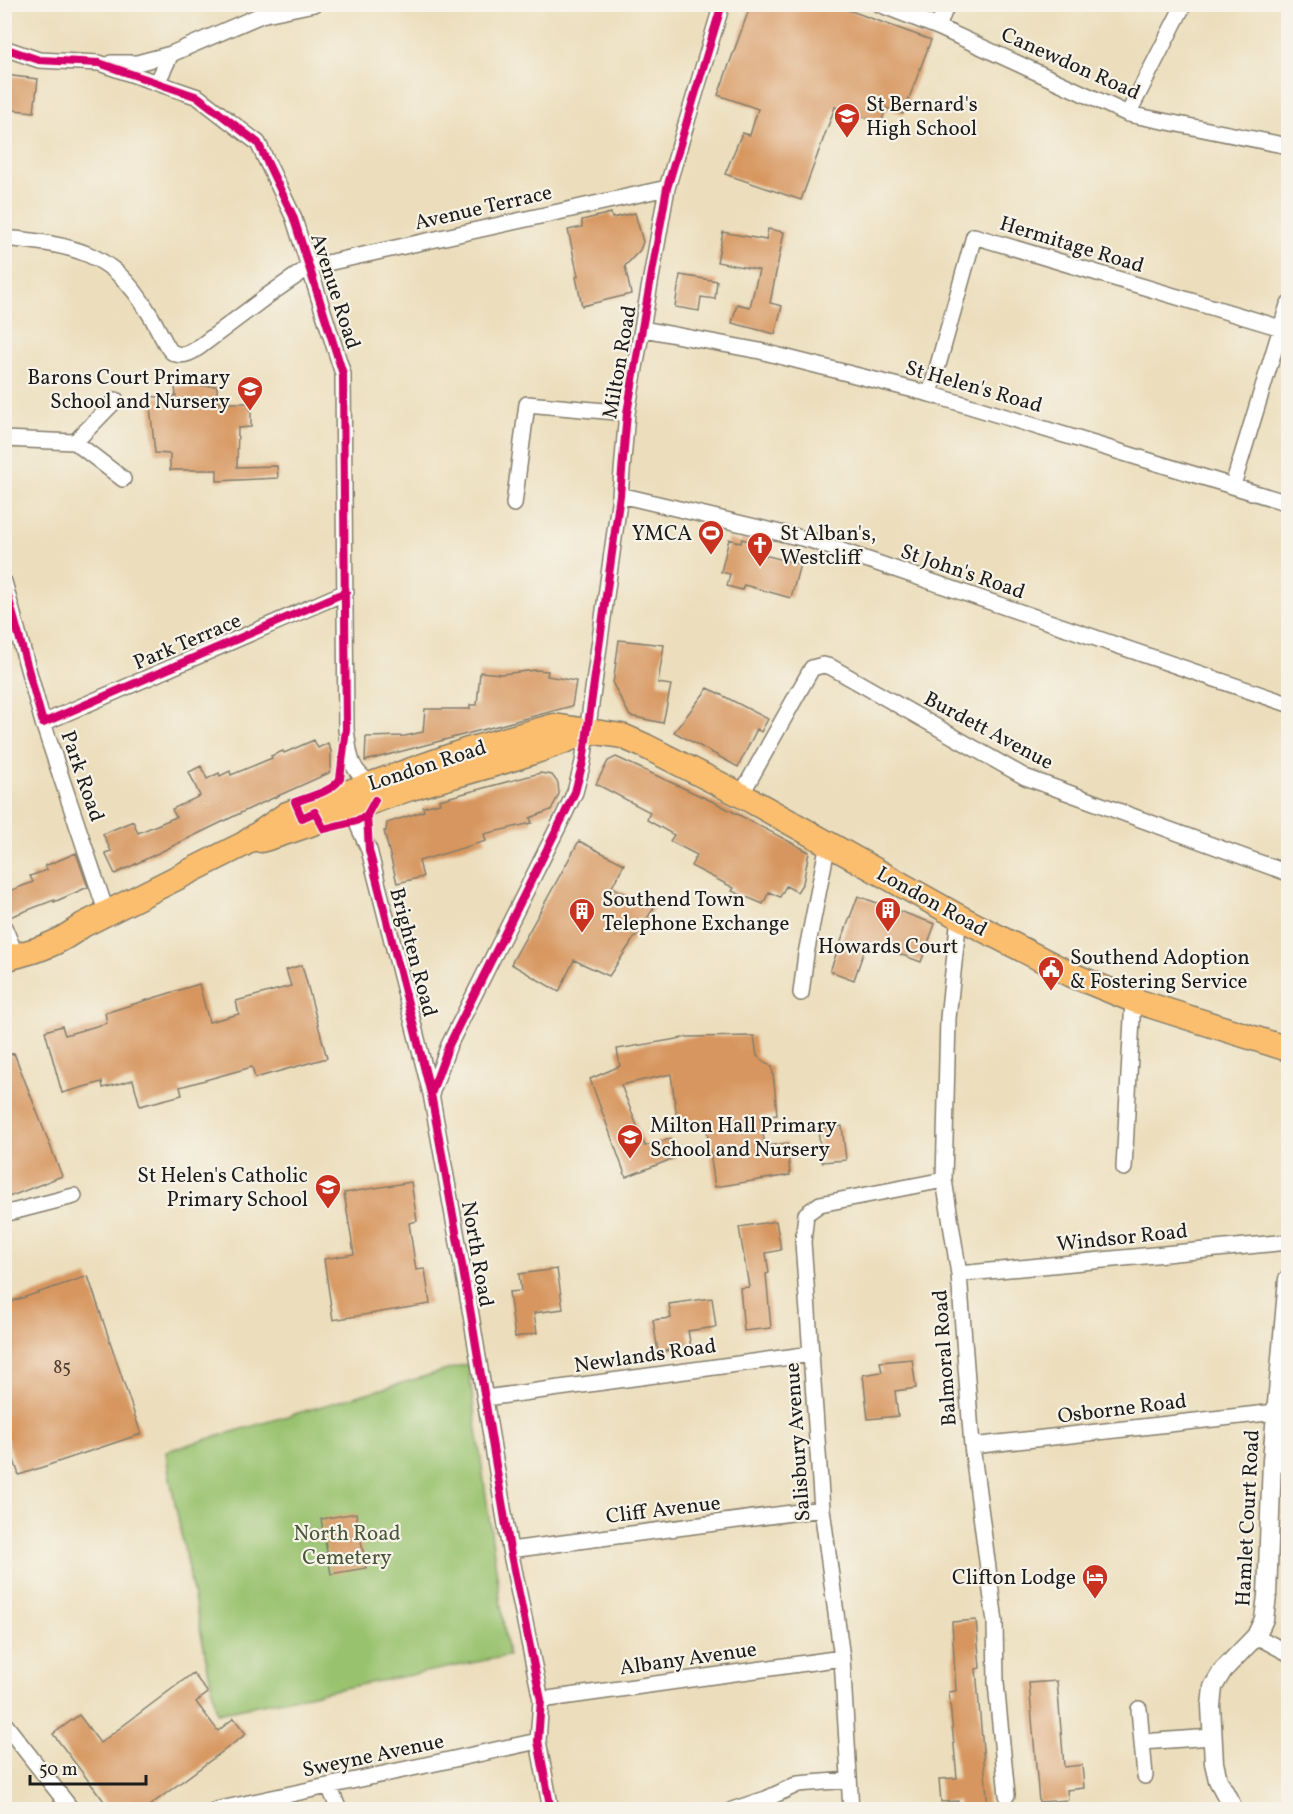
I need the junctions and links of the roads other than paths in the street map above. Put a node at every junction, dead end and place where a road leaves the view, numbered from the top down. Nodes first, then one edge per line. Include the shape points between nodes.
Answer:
1 (314, 4) edge
2 (722, 4) edge
3 (879, 4) edge
4 (947, 4) edge
5 (1185, 4) edge
6 (938, 27) junction
7 (6, 50) edge
8 (171, 54) junction
9 (99, 63) junction
10 (157, 84) junction
11 (1128, 114) junction
12 (1288, 146) edge
13 (667, 188) junction
14 (4, 238) edge
15 (309, 267) junction
16 (1288, 305) edge
17 (1281, 328) junction
18 (643, 329) junction
19 (930, 394) junction
20 (116, 400) dead end
21 (627, 413) junction
22 (4, 439) edge
23 (75, 442) junction
24 (123, 479) dead end
25 (1233, 485) junction
26 (620, 495) junction
27 (1288, 503) edge
28 (514, 504) dead end
29 (4, 582) edge
30 (346, 592) junction
31 (1288, 704) edge
32 (43, 723) junction
33 (586, 732) junction
34 (371, 783) junction
35 (741, 795) junction
36 (342, 812) junction
37 (828, 843) junction
38 (244, 844) junction
39 (1288, 873) edge
40 (107, 914) junction
41 (959, 917) junction
42 (6, 945) edge
43 (801, 993) dead end
44 (1133, 1000) junction
45 (1288, 1049) edge
46 (431, 1095) junction
47 (1124, 1168) dead end
48 (944, 1180) junction
49 (74, 1196) dead end
50 (4, 1214) edge
51 (1288, 1242) edge
52 (959, 1274) junction
53 (1288, 1279) edge
54 (812, 1354) junction
55 (485, 1398) junction
56 (1276, 1412) junction
57 (972, 1446) junction
58 (1280, 1463) edge
59 (822, 1509) junction
60 (510, 1550) junction
61 (1256, 1636) junction
62 (1288, 1653) edge
63 (842, 1658) junction
64 (541, 1700) junction
65 (1139, 1709) dead end
66 (4, 1723) edge
67 (1212, 1737) junction
68 (538, 1740) junction
69 (1142, 1742) junction
70 (1145, 1776) dead end
71 (849, 1780) junction
72 (329, 1786) junction
73 (1007, 1795) dead end
74 (72, 1809) edge
75 (216, 1809) edge
76 (339, 1809) edge
77 (551, 1809) edge
78 (732, 1809) edge
79 (851, 1809) edge
80 (1234, 1809) edge

1 - 8 street via 261,15
2 - 13 street, Milton Road
3 - 6 street, Canewdon Road
4 - 6 street
5 - 11 street
6 - 11 street, Canewdon Road
7 - 9 street, Avenue Road via 39,60
8 - 9 street via 137,63
8 - 10 street
9 - 10 street, Avenue Road
10 - 15 street, Avenue Road via 198,97 258,143 293,216
11 - 12 street, Canewdon Road
13 - 15 street, Avenue Terrace
13 - 18 street, Milton Road
14 - 15 street via 69,247 106,263 133,287 166,346 180,355 190,354
15 - 30 street, Avenue Road via 344,374
16 - 17 street
17 - 19 street, Hermitage Road via 974,236
17 - 25 street
18 - 19 street, St Helen's Road via 760,351
18 - 21 street, Milton Road
19 - 25 street, St Helen's Road
20 - 23 street
21 - 26 street, Milton Road
21 - 28 street via 527,404
22 - 23 street
23 - 24 street
25 - 27 street, St Helen's Road
26 - 31 street, St John's Road via 810,540
26 - 33 street, Milton Road
29 - 32 street, Park Road
30 - 32 street, Park Terrace
30 - 34 street, Avenue Road via 346,729 351,763
32 - 40 street, Park Road
33 - 34 main road, London Road via 554,726 543,728
33 - 35 main road, London Road via 622,736
33 - 36 main road, London Road via 557,745
33 - 46 street, North Road via 584,762 575,792 449,1045
34 - 38 main road, London Road via 287,814
35 - 37 main road, London Road
35 - 39 street, Burdett Avenue via 812,668 823,665 1025,777
36 - 38 main road, London Road
36 - 46 street, Brighten Road via 356,821 369,850
37 - 41 main road, London Road
37 - 43 street
38 - 40 main road, London Road
40 - 42 main road, London Road via 83,925
41 - 44 main road, London Road via 1072,975
41 - 48 street, Balmoral Road via 948,1018
44 - 45 main road, London Road
44 - 47 street
46 - 55 street, North Road
48 - 52 street, Balmoral Road
48 - 54 street, Salisbury Avenue via 820,1204 806,1214 803,1242
49 - 50 street
51 - 52 street, Windsor Road
52 - 57 street, Balmoral Road
53 - 56 street, Hamlet Court Road
54 - 55 street, Newlands Road
54 - 59 street, Salisbury Avenue
55 - 60 street, North Road
56 - 57 street, Osborne Road
56 - 58 street, Hamlet Court Road
57 - 73 street, Balmoral Road via 995,1622 996,1683
58 - 61 street, Hamlet Court Road via 1264,1619
59 - 60 street, Cliff Avenue
59 - 63 street, Salisbury Avenue
60 - 64 street, North Road
61 - 62 street
61 - 67 street, Hamlet Court Road via 1212,1687
63 - 64 street, Albany Avenue
63 - 71 street, Salisbury Avenue
64 - 68 street, North Road
65 - 69 street
66 - 74 street
67 - 69 street
67 - 80 street, Hamlet Court Road via 1218,1780
68 - 72 street, Sweyne Avenue
68 - 77 street, North Road
69 - 70 street
71 - 78 street via 798,1784
71 - 79 street, Salisbury Avenue
72 - 75 street, Sweyne Avenue
72 - 76 street

